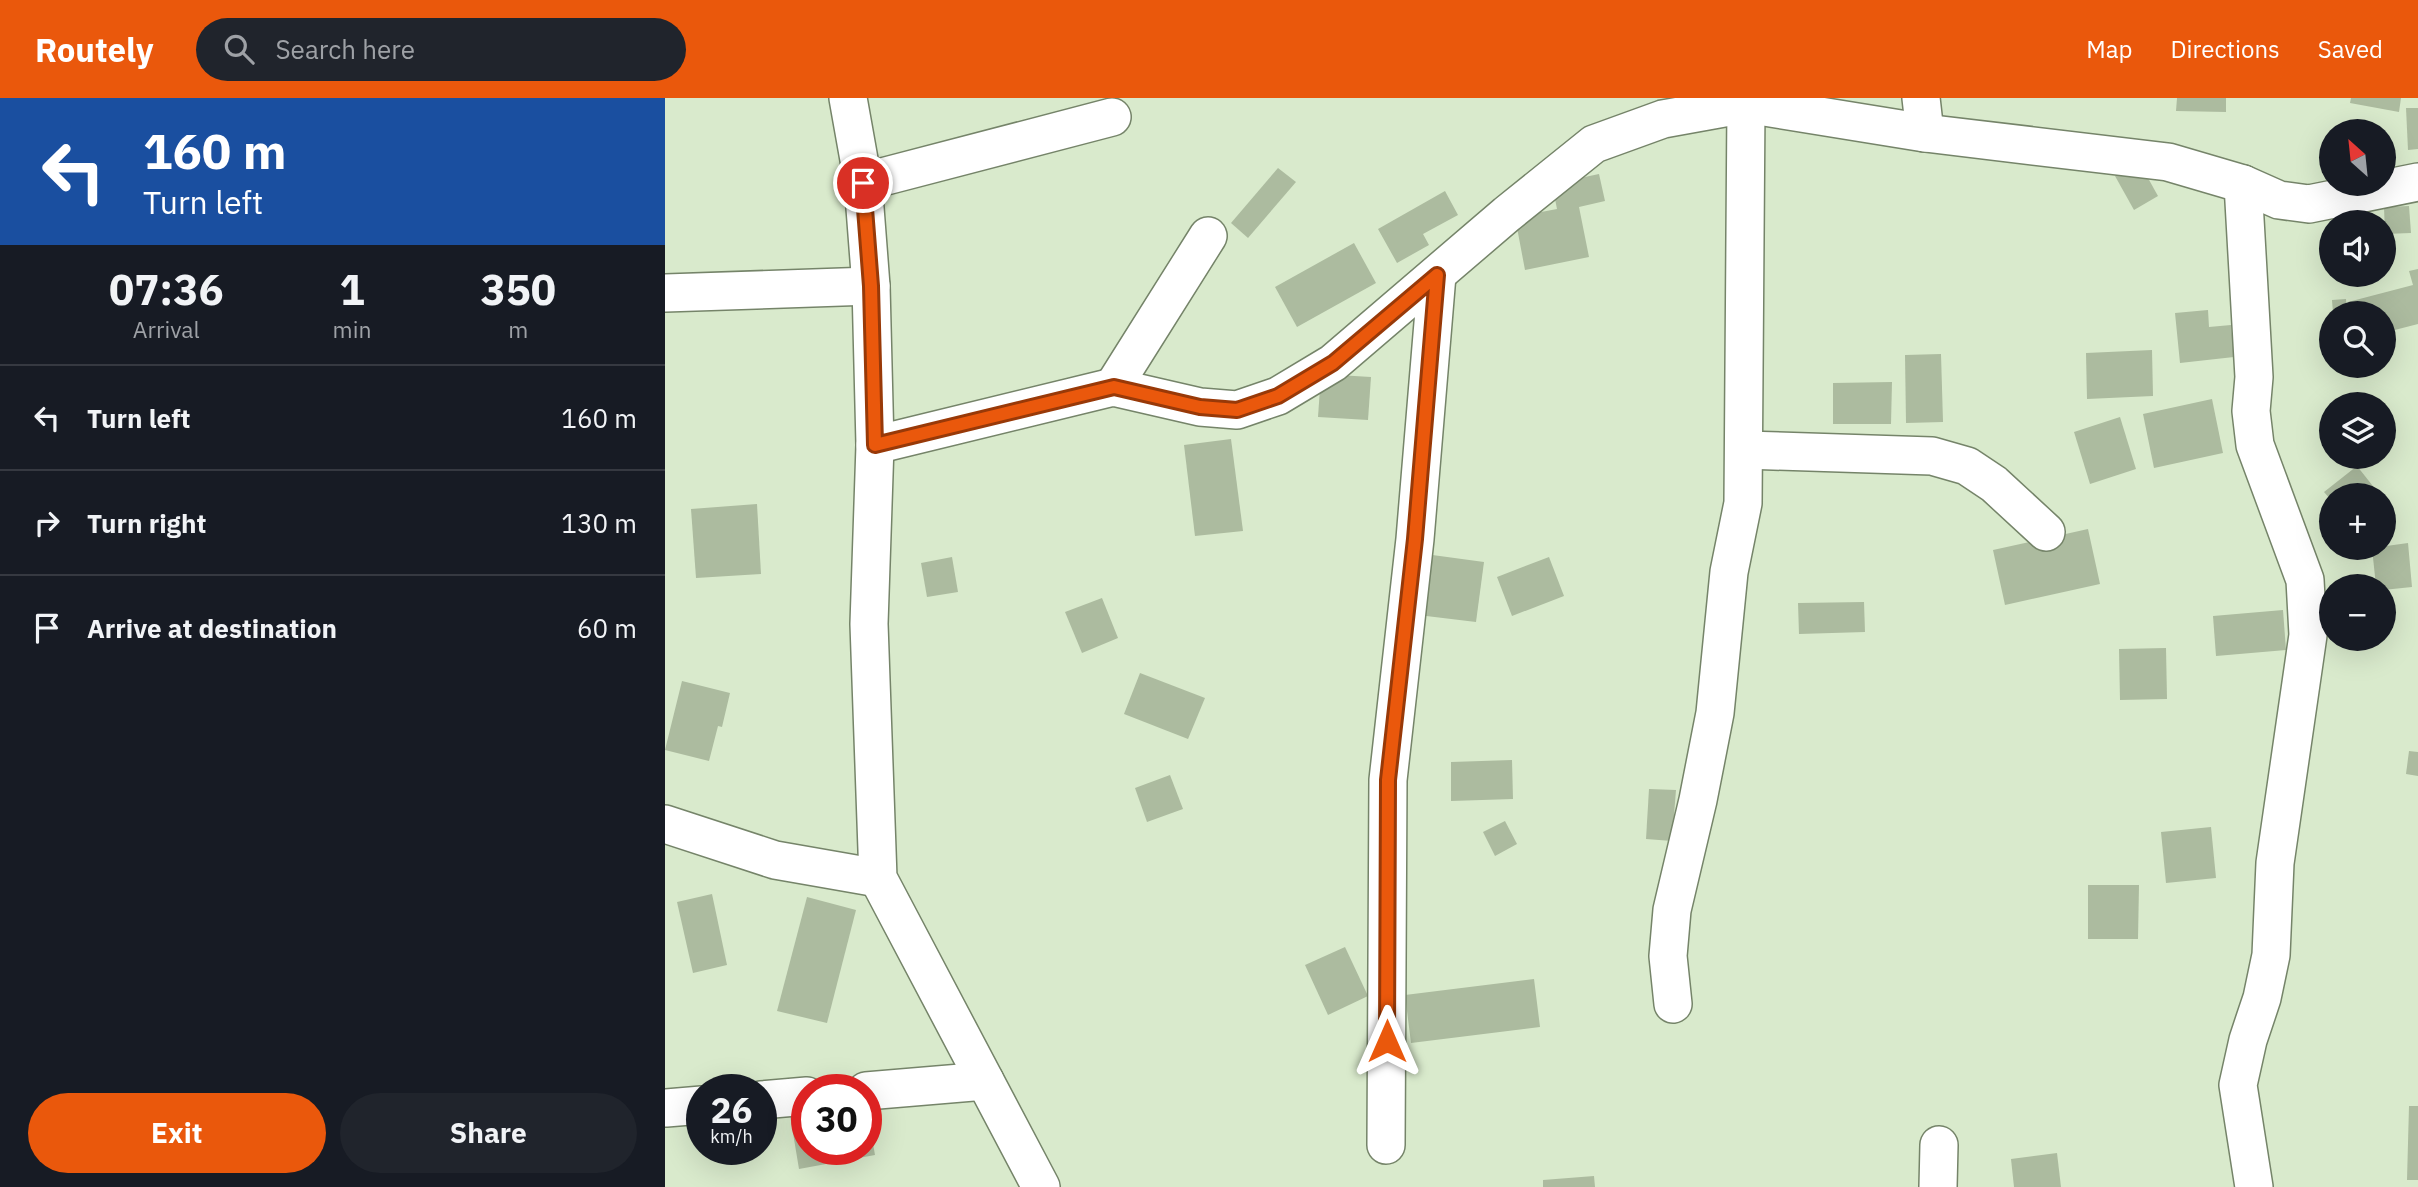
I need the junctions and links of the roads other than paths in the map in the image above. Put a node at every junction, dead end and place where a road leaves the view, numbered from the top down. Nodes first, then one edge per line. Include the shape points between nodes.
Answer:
1 (848, 98) edge
2 (1921, 98) edge
3 (1746, 104) junction
4 (1112, 117) dead end
5 (1925, 134) junction
6 (863, 183) junction
7 (2243, 184) junction
8 (2418, 184) edge
9 (1208, 236) dead end
10 (1437, 275) junction
11 (871, 286) junction
12 (665, 293) edge
13 (1114, 387) junction
14 (875, 445) junction
15 (1745, 450) junction
16 (2046, 532) dead end
17 (665, 824) edge
18 (878, 878) junction
19 (1672, 1004) dead end
20 (985, 1081) junction
21 (882, 1090) edge
22 (686, 1106) edge
23 (666, 1108) edge
24 (1386, 1145) dead end
25 (1939, 1145) dead end
26 (1041, 1187) edge
27 (1938, 1187) edge
28 (2254, 1187) edge

1 - 6 street
2 - 5 street
3 - 5 street
3 - 10 street via 1664,119 1594,145
3 - 15 street
4 - 6 street
5 - 7 street via 2168,162
6 - 11 street
7 - 8 street via 2279,200 2309,204
7 - 28 street via 2255,445 2305,580 2308,635 2275,863 2271,955 2238,1085
9 - 13 street
10 - 13 street via 1333,363 1278,396 1237,410 1200,407
10 - 24 street via 1415,539 1388,780
11 - 12 street
11 - 14 street
13 - 14 street
14 - 18 street via 869,624
15 - 16 street via 1932,456 1967,466
15 - 19 street via 1743,503 1729,572 1715,713 1672,910 1668,956
17 - 18 street via 775,860
18 - 20 street
20 - 21 street
20 - 26 street
22 - 23 street
25 - 27 street

